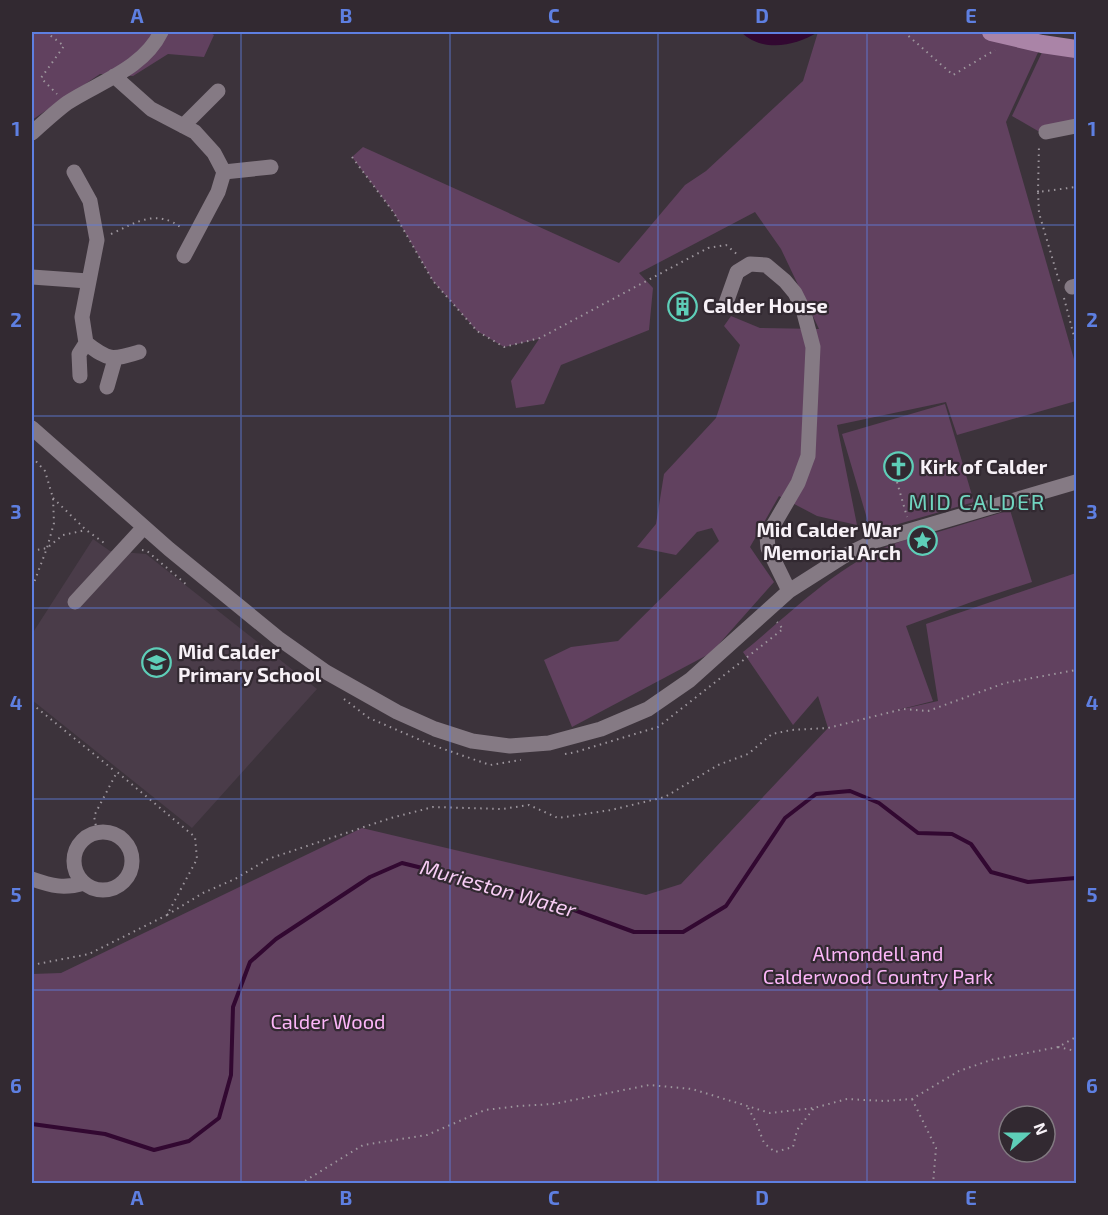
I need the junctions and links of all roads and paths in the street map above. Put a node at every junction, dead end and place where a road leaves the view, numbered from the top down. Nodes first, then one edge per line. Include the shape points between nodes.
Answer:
1 (46, 32) edge
2 (161, 32) edge
3 (904, 32) edge
4 (991, 32) edge
5 (1016, 38) junction
6 (1077, 49) edge
7 (114, 76) junction
8 (218, 91) dead end
9 (66, 104) junction
10 (183, 126) junction
11 (1077, 126) edge
12 (1046, 132) joint
13 (32, 133) edge
14 (352, 157) dead end
15 (271, 167) dead end
16 (74, 172) dead end
17 (224, 172) junction
18 (1077, 186) edge
19 (1038, 192) junction
20 (190, 233) junction
21 (97, 240) junction
22 (184, 256) dead end
23 (750, 264) junction
24 (32, 277) edge
25 (88, 282) junction
26 (726, 303) dead end
27 (86, 343) junction
28 (1077, 345) edge
29 (139, 352) dead end
30 (115, 359) junction
31 (80, 376) dead end
32 (107, 387) dead end
33 (32, 428) edge
34 (38, 453) dead end
35 (32, 458) edge
36 (897, 482) dead end
37 (1077, 482) edge
38 (924, 525) junction
39 (144, 527) junction
40 (86, 530) dead end
41 (47, 548) junction
42 (32, 551) edge
43 (32, 588) edge
44 (789, 591) junction
45 (75, 602) dead end
46 (767, 611) junction
47 (1077, 670) edge
48 (341, 698) dead end
49 (32, 704) edge
50 (565, 754) dead end
51 (522, 760) dead end
52 (117, 772) junction
53 (97, 832) junction
54 (32, 879) edge
55 (84, 883) junction
56 (167, 915) junction
57 (32, 965) edge
58 (1077, 1037) edge
59 (1058, 1047) junction
60 (1077, 1051) edge
61 (912, 1099) junction
62 (747, 1107) junction
63 (814, 1108) junction
64 (300, 1184) edge
65 (933, 1184) edge

1 - 9 path via 64,46 41,78
2 - 7 street via 154,45
3 - 5 path via 953,75
4 - 5 main road
5 - 6 main road
7 - 9 street
7 - 10 street via 151,109
8 - 10 street
9 - 13 street
10 - 17 street via 195,132 214,153
11 - 12 street
12 - 19 path via 1039,139
14 - 23 path via 394,213 433,281 477,331 504,347 540,338 708,248 726,245
15 - 17 street
16 - 21 street via 90,201
17 - 20 street via 218,192
18 - 19 path
19 - 28 path via 1039,213
20 - 21 path via 172,220 153,217
20 - 22 street
21 - 25 street
23 - 26 street via 737,272
23 - 44 street via 766,265 795,293 813,347 808,456 798,483 766,536
24 - 25 street
25 - 27 street via 82,317
27 - 30 street
27 - 31 street via 79,354
29 - 30 street
30 - 32 street
33 - 39 street
34 - 35 path
35 - 41 path via 45,471 53,498 54,523
36 - 38 path via 908,520
37 - 38 street
38 - 44 street via 844,555
39 - 45 street
39 - 46 street via 278,638 326,672 397,712 472,741 510,746 549,743 601,729 648,709 690,680
40 - 41 path via 63,535
41 - 42 path
41 - 43 path
44 - 46 street
46 - 50 path via 783,629 658,727
47 - 56 path via 1005,683 928,711 903,709 828,728 772,734 748,754 718,765 665,797 611,810 558,818 529,805 502,809 433,807 390,818 268,859
48 - 51 path via 369,718 490,765
49 - 52 path
52 - 53 path via 94,816
52 - 56 path via 195,837 197,859
53 - 55 street via 83,839 74,857 75,871
53 - 55 street via 121,838 128,846 131,867 128,876 113,888 103,890
54 - 55 street via 69,888
56 - 57 path via 89,954
58 - 59 path
59 - 60 path
59 - 61 path via 991,1060 959,1071
61 - 63 path via 847,1099
61 - 65 path via 936,1148
62 - 63 path via 770,1113
62 - 63 path via 764,1143 775,1152 793,1148 797,1130
62 - 64 path via 692,1089 649,1085 553,1104 485,1110 427,1135 363,1145

